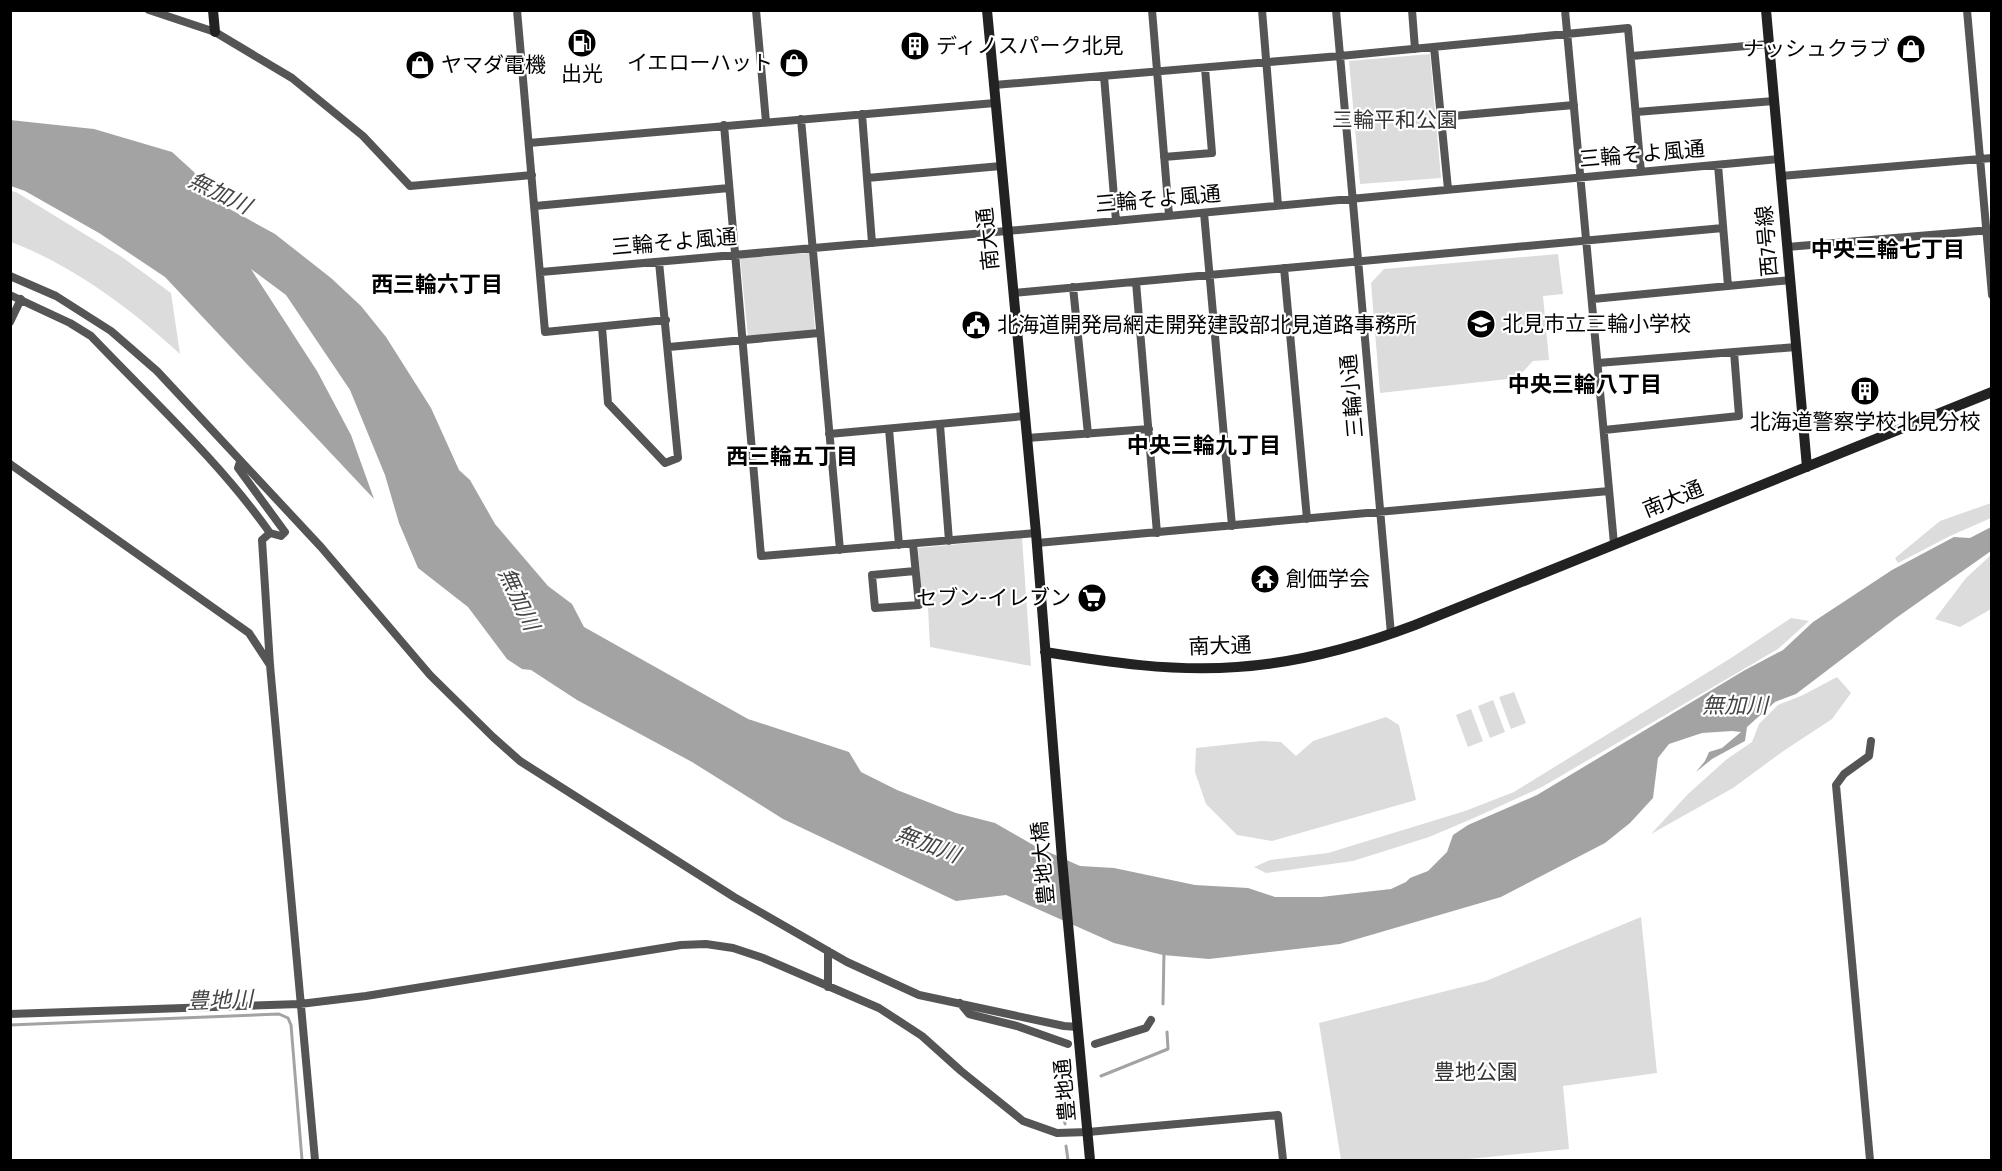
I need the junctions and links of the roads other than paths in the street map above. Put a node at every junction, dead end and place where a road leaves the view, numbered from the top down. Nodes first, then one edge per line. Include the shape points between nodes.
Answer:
1 (213, 10) edge
2 (517, 10) edge
3 (756, 10) edge
4 (987, 10) edge
5 (1152, 10) edge
6 (1262, 10) edge
7 (1336, 10) edge
8 (1412, 10) edge
9 (1565, 10) edge
10 (1766, 10) edge
11 (1967, 10) edge
12 (153, 11) edge
13 (215, 32) junction
14 (1567, 35) junction
15 (1769, 44) junction
16 (1434, 46) junction
17 (1415, 49) junction
18 (1340, 56) junction
19 (1632, 56) junction
20 (1266, 62) junction
21 (1204, 68) junction
22 (1157, 72) junction
23 (1104, 76) junction
24 (994, 85) junction
25 (1774, 101) junction
26 (995, 103) junction
27 (1574, 105) junction
28 (1636, 112) junction
29 (862, 114) junction
30 (1442, 117) junction
31 (801, 119) junction
32 (766, 122) junction
33 (724, 125) junction
34 (529, 143) junction
35 (1164, 157) junction
36 (1992, 158) edge
37 (1779, 159) junction
38 (1980, 159) junction
39 (1718, 165) junction
40 (1001, 166) junction
41 (1641, 172) junction
42 (532, 175) junction
43 (1781, 176) junction
44 (867, 178) junction
45 (1581, 178) junction
46 (729, 188) junction
47 (1448, 189) junction
48 (1352, 199) junction
49 (1278, 205) junction
50 (535, 206) junction
51 (1204, 213) junction
52 (1169, 215) junction
53 (1116, 221) junction
54 (1723, 228) junction
55 (1989, 230) edge
56 (1007, 231) junction
57 (1586, 242) junction
58 (872, 243) junction
59 (1787, 247) junction
60 (812, 248) junction
61 (736, 255) junction
62 (659, 262) junction
63 (1358, 262) junction
64 (1284, 268) junction
65 (541, 272) junction
66 (10, 276) edge
67 (1210, 276) junction
68 (1791, 280) junction
69 (1136, 282) junction
70 (1728, 286) junction
71 (1073, 287) junction
72 (1013, 292) junction
73 (10, 295) edge
74 (1992, 295) edge
75 (21, 299) junction
76 (1593, 299) junction
77 (666, 320) junction
78 (10, 322) edge
79 (602, 327) junction
80 (819, 333) junction
81 (744, 340) junction
82 (1796, 346) junction
83 (669, 347) junction
84 (1734, 352) junction
85 (1598, 363) junction
86 (1992, 392) edge
87 (1025, 416) junction
88 (940, 425) junction
89 (889, 429) junction
90 (1149, 429) junction
91 (1604, 430) junction
92 (829, 434) junction
93 (1088, 434) junction
94 (1027, 438) junction
95 (240, 462) junction
96 (10, 464) edge
97 (1807, 467) junction
98 (1609, 491) junction
99 (1380, 512) junction
100 (1307, 519) junction
101 (1232, 526) junction
102 (270, 533) junction
103 (1157, 533) junction
104 (1036, 538) junction
105 (949, 541) junction
106 (913, 544) junction
107 (1614, 544) junction
108 (898, 545) junction
109 (840, 550) junction
110 (915, 571) junction
111 (1391, 634) junction
112 (1045, 652) junction
113 (270, 665) junction
114 (1871, 741) dead end
115 (828, 951) junction
116 (828, 987) junction
117 (960, 1003) junction
118 (300, 1004) junction
119 (10, 1014) edge
120 (1151, 1020) dead end
121 (1077, 1022) junction
122 (1068, 1044) dead end
123 (1095, 1044) dead end
124 (1088, 1132) junction
125 (315, 1161) edge
126 (1090, 1161) edge
127 (1283, 1161) edge
128 (1870, 1161) edge

1 - 13 street
2 - 34 street
3 - 32 street
4 - 24 street, 南大通
5 - 22 street
6 - 20 street
7 - 18 street, 三輪小通
8 - 17 street
9 - 14 street
10 - 15 street, 西7号線
11 - 38 street
12 - 13 street
13 - 42 street via 292,78 363,136 410,186
14 - 16 street
14 - 19 street via 1628,28
14 - 27 street
15 - 19 street
15 - 25 street, 西7号線
16 - 17 street
16 - 30 street
17 - 18 street
18 - 20 street
18 - 48 street, 三輪小通
19 - 28 street
20 - 21 street
20 - 49 street
21 - 22 street
21 - 35 street via 1212,153
22 - 23 street
22 - 35 street
23 - 24 street
23 - 53 street
24 - 26 street, 南大通
25 - 28 street
25 - 37 street, 西7号線
26 - 29 street
26 - 40 street, 南大通
27 - 30 street
27 - 45 street
28 - 41 street
29 - 31 street
29 - 44 street
30 - 47 street
31 - 32 street
31 - 60 street
32 - 33 street
33 - 34 street
33 - 46 street
34 - 42 street
35 - 52 street
36 - 38 street
37 - 39 street, 三輪そよ風通
37 - 43 street, 西7号線
38 - 43 street
38 - 55 street
39 - 41 street, 三輪そよ風通
39 - 54 street
40 - 44 street
40 - 56 street, 南大通
41 - 45 street, 三輪そよ風通
42 - 50 street
43 - 59 street, 西7号線
44 - 58 street
45 - 47 street, 三輪そよ風通
45 - 57 street
46 - 50 street
46 - 61 street
47 - 48 street, 三輪そよ風通
48 - 49 street, 三輪そよ風通
48 - 63 street, 三輪小通
49 - 51 street, 三輪そよ風通
50 - 65 street
51 - 52 street, 三輪そよ風通
51 - 67 street
52 - 53 street, 三輪そよ風通
53 - 56 street, 三輪そよ風通
54 - 57 street
54 - 70 street
55 - 59 street
55 - 74 street
56 - 58 street, 三輪そよ風通
56 - 72 street, 南大通
57 - 63 street
57 - 76 street
58 - 60 street, 三輪そよ風通
59 - 68 street, 西7号線
60 - 61 street, 三輪そよ風通
60 - 80 street
61 - 62 street, 三輪そよ風通
61 - 81 street
62 - 65 street, 三輪そよ風通
62 - 77 street
63 - 64 street
63 - 99 street, 三輪小通
64 - 67 street
64 - 100 street
65 - 79 street via 545,332
66 - 95 street via 57,296 111,331 157,371
67 - 69 street
67 - 101 street
68 - 70 street
68 - 82 street, 西7号線
69 - 71 street
69 - 90 street
70 - 76 street
71 - 72 street
71 - 93 street
72 - 87 street, 南大通
73 - 75 street
75 - 78 street
75 - 102 street via 91,336 210,459
76 - 85 street
77 - 79 street
77 - 83 street
79 - 83 street via 609,403 665,463 678,458
80 - 81 street
80 - 92 street
81 - 83 street
81 - 109 street via 761,556
82 - 84 street
82 - 97 street, 西7号線
84 - 85 street
84 - 91 street via 1739,416
85 - 91 street
86 - 97 street, 南大通
87 - 88 street
87 - 94 street, 南大通
88 - 89 street
88 - 105 street
89 - 92 street
89 - 108 street
90 - 93 street
90 - 103 street
91 - 98 street
92 - 109 street
93 - 94 street
94 - 104 street, 南大通
95 - 102 street via 238,468 285,532 281,536
95 - 115 street via 321,547 430,675 520,761 734,897
96 - 113 street via 249,633
97 - 107 street, 南大通
98 - 99 street
98 - 107 street
99 - 100 street
99 - 111 street, 三輪小通
100 - 101 street
101 - 103 street
102 - 113 street via 262,540
103 - 104 street
104 - 105 street
104 - 112 street, 南大通
105 - 106 street
106 - 108 street
106 - 110 street
107 - 111 street, 南大通
108 - 109 street
110 - 110 street via 919,605 875,608 873,575
111 - 112 street, 南大通 via 1331,653 1236,667 1162,667
112 - 121 street, 豊地大橋
113 - 118 street
114 - 128 street via 1869,756 1844,774 1836,786
115 - 116 street
115 - 117 street via 919,995
116 - 118 street via 733,948 690,944
116 - 124 street via 879,1008 922,1036 1023,1121 1057,1133
117 - 121 street via 1064,1026
117 - 122 street via 969,1014
118 - 119 street
118 - 125 street
120 - 123 street via 1146,1029
121 - 124 street, 豊地通
124 - 126 street, 豊地通
124 - 127 street via 1278,1115

